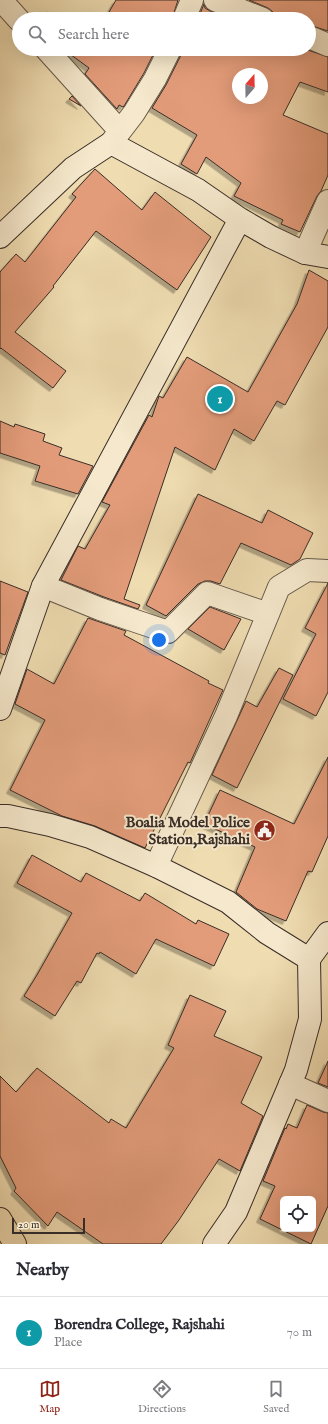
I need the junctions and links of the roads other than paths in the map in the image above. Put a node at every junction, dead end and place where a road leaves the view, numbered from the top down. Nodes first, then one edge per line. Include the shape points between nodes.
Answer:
1 (1, 0) edge
2 (192, 0) edge
3 (215, 0) edge
4 (12, 12) edge
5 (187, 12) edge
6 (245, 12) edge
7 (316, 40) edge
8 (328, 45) edge
9 (52, 56) edge
10 (166, 56) edge
11 (116, 137) junction
12 (328, 201) edge
13 (240, 219) junction
14 (0, 237) edge
15 (305, 253) junction
16 (328, 257) edge
17 (328, 572) edge
18 (43, 586) junction
19 (268, 614) junction
20 (0, 709) edge
21 (0, 816) edge
22 (156, 866) junction
23 (328, 933) edge
24 (309, 959) junction
25 (290, 1084) junction
26 (328, 1101) edge
27 (0, 1219) edge
28 (15, 1244) edge
29 (214, 1244) edge

1 - 4 street
2 - 5 street
3 - 6 street
7 - 8 street
9 - 11 street
10 - 11 street via 134,113
11 - 13 street
11 - 14 street via 73,168
12 - 15 street
13 - 15 street
13 - 18 street
15 - 16 street
17 - 19 street via 308,570 279,587
18 - 19 street via 168,632 207,593
18 - 20 street
19 - 22 street via 226,716
21 - 22 street via 50,825 90,837
22 - 24 street via 228,902 266,933
23 - 24 street
24 - 25 street via 310,1019
25 - 26 street
25 - 29 street via 236,1212
27 - 28 highway

